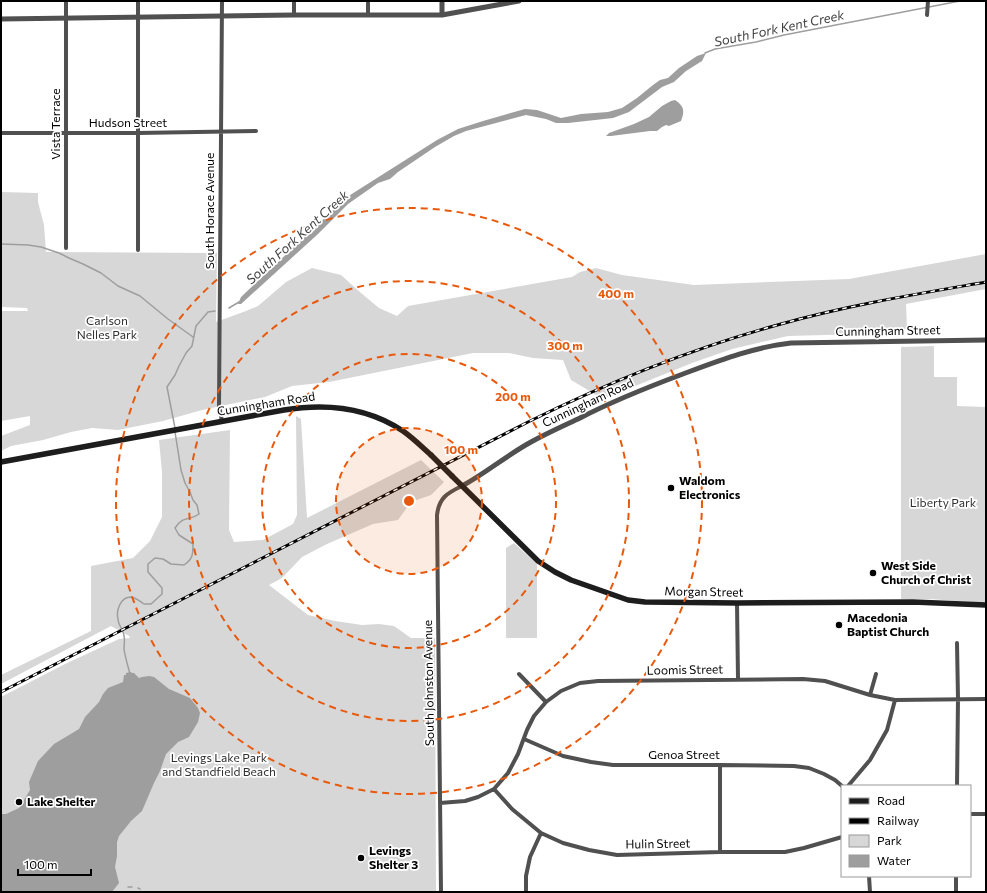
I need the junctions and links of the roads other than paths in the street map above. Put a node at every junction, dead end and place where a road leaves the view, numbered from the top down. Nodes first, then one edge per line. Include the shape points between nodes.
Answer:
1 (66, 1) edge
2 (138, 1) edge
3 (222, 1) edge
4 (294, 1) edge
5 (368, 1) edge
6 (442, 1) edge
7 (518, 1) edge
8 (928, 1) edge
9 (368, 14) junction
10 (294, 15) junction
11 (442, 15) junction
12 (927, 15) dead end
13 (222, 16) junction
14 (138, 17) junction
15 (66, 18) junction
16 (1, 19) edge
17 (256, 131) dead end
18 (221, 132) junction
19 (138, 133) junction
20 (1, 134) edge
21 (66, 134) junction
22 (66, 248) dead end
23 (138, 250) dead end
24 (986, 340) edge
25 (791, 342) joint
26 (222, 422) junction
27 (1, 462) edge
28 (462, 486) junction
29 (737, 603) junction
30 (986, 605) edge
31 (957, 643) dead end
32 (519, 674) dead end
33 (876, 674) dead end
34 (738, 680) junction
35 (870, 695) junction
36 (958, 699) junction
37 (986, 699) edge
38 (895, 700) junction
39 (546, 702) junction
40 (524, 739) junction
41 (720, 765) junction
42 (841, 785) edge
43 (849, 785) edge
44 (957, 785) edge
45 (494, 789) junction
46 (440, 803) junction
47 (971, 814) edge
48 (986, 814) edge
49 (541, 833) junction
50 (841, 838) edge
51 (720, 852) junction
52 (869, 877) edge
53 (956, 877) edge
54 (441, 892) edge
55 (526, 892) edge
56 (870, 892) edge
57 (956, 892) edge

1 - 15 street, Vista Terrace
2 - 14 street
3 - 13 street, South Horace Avenue
4 - 10 street
5 - 9 street
6 - 11 street
7 - 11 street
8 - 12 street
9 - 10 street
9 - 11 street
10 - 13 street
13 - 14 street
13 - 18 street, South Horace Avenue
14 - 15 street
14 - 19 street
15 - 16 street
15 - 21 street, Vista Terrace
17 - 18 street, Hudson Street
18 - 19 street, Hudson Street
18 - 26 street, South Horace Avenue via 219,406
19 - 21 street, Hudson Street
19 - 23 street
20 - 21 street, Hudson Street
21 - 22 street, Vista Terrace
24 - 25 street, Cunningham Street
25 - 28 street, Cunningham Road via 759,348 709,364 595,410 530,442
26 - 27 main road, Cunningham Road
26 - 28 main road, Cunningham Road, bridge via 302,407 344,408 365,413 410,436
28 - 29 main road, Morgan Street via 538,561 571,580 628,600
28 - 46 street, South Johnston Avenue via 446,496 438,506 437,515
29 - 30 main road, Morgan Street via 913,602
29 - 34 street
31 - 36 street
32 - 39 street
33 - 35 street
34 - 35 street, Loomis Street via 825,681
34 - 39 street, Loomis Street via 580,683 561,691
35 - 38 street, Loomis Street
36 - 37 street, Loomis Street
36 - 38 street, Loomis Street
36 - 44 street
38 - 43 street via 887,730 870,760
39 - 40 street, Loomis Street via 534,716
40 - 41 street, Genoa Street via 563,756 613,765
40 - 45 street, Loomis Street via 508,773
41 - 42 street, Genoa Street via 809,768
41 - 51 street
45 - 46 street, Loomis Street via 465,801
45 - 49 street, Hulin Street via 512,809
46 - 54 street, South Johnston Avenue
47 - 48 street
49 - 51 street, Hulin Street via 563,843 617,855
49 - 55 street via 530,857
50 - 51 street, Hulin Street via 785,852
52 - 56 street
53 - 57 street

